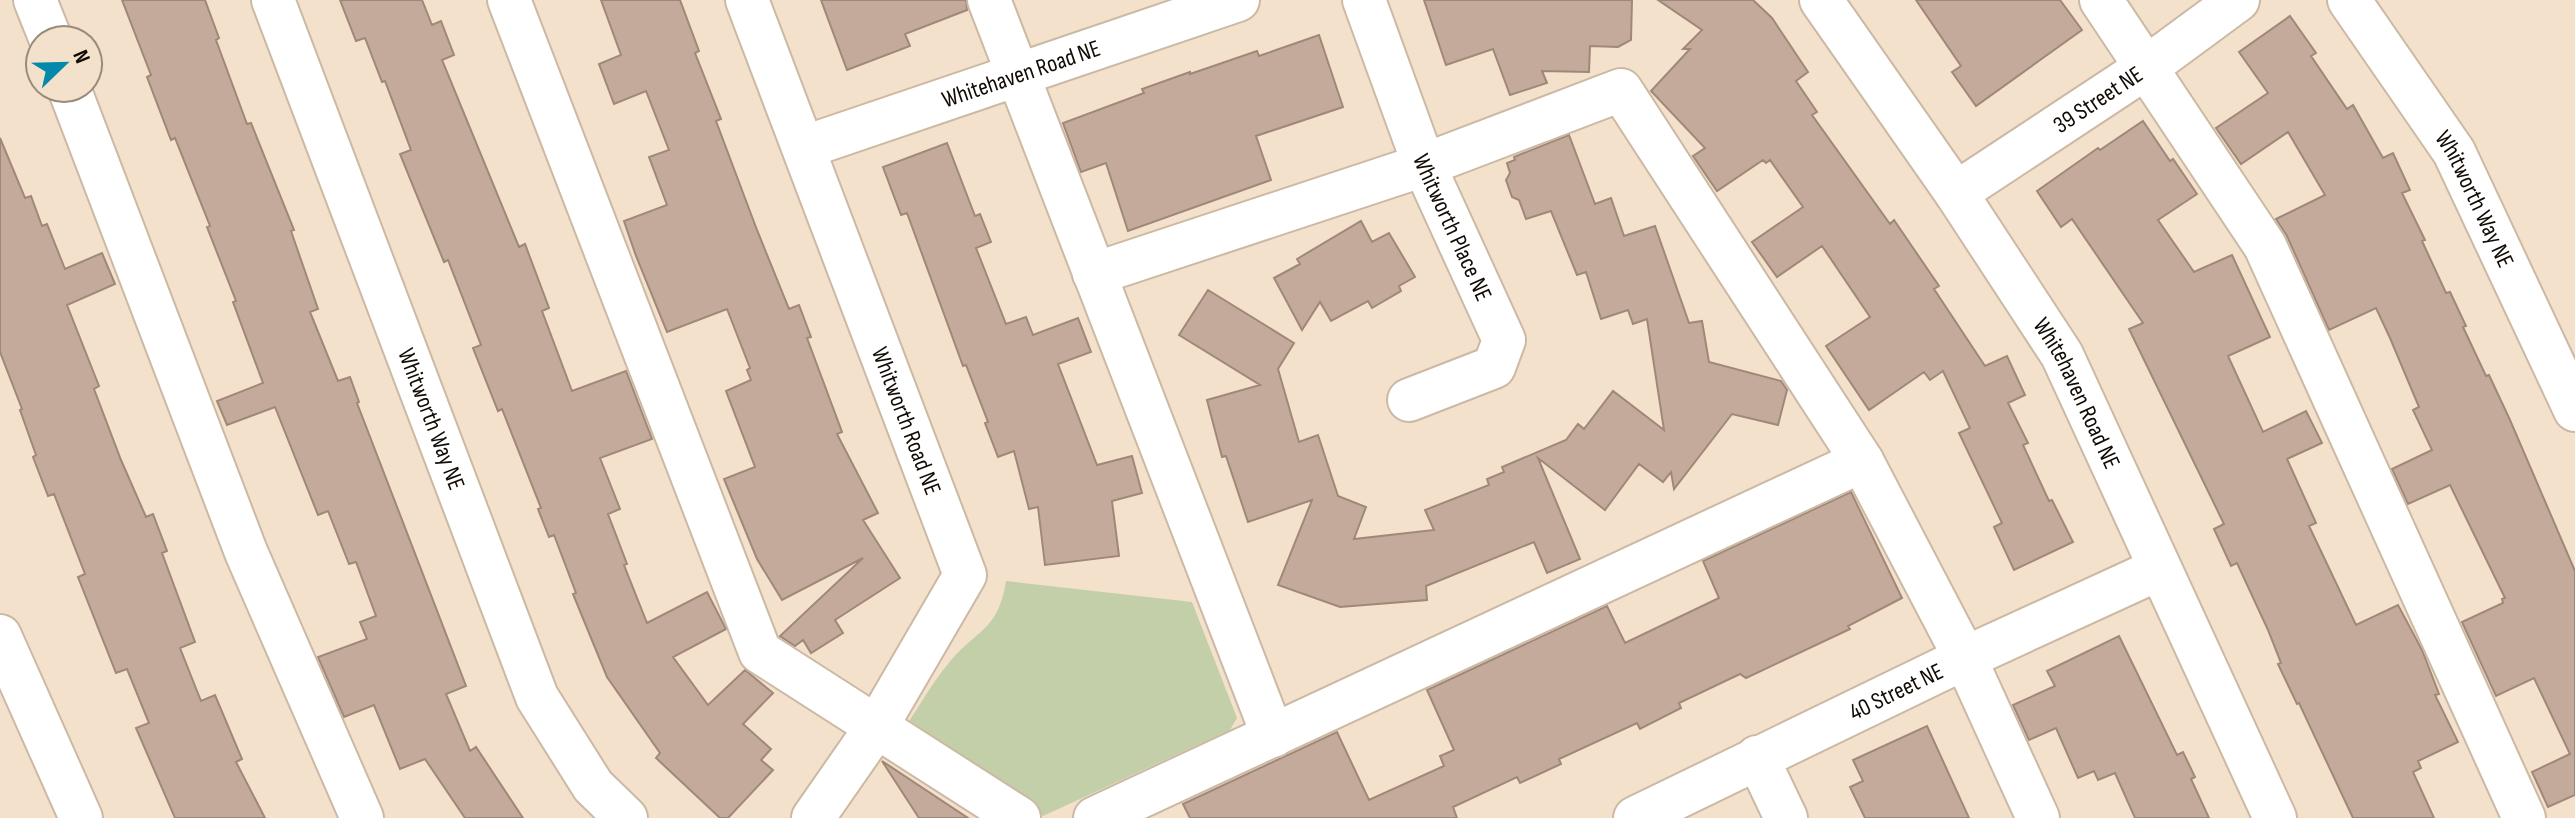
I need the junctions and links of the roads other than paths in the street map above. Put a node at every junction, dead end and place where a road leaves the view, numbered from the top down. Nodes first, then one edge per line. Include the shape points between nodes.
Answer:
1 (35, 0) edge
2 (273, 0) edge
3 (509, 0) edge
4 (747, 0) edge
5 (989, 0) edge
6 (1238, 0) edge
7 (1364, 0) edge
8 (1821, 0) edge
9 (2101, 0) edge
10 (2238, 0) edge
11 (2349, 0) edge
12 (45, 24) edge
13 (2147, 67) junction
14 (1017, 74) junction
15 (75, 104) edge
16 (805, 147) junction
17 (1424, 165) junction
18 (1956, 193) junction
19 (1094, 274) junction
20 (1409, 400) dead end
21 (2575, 410) edge
22 (1862, 461) junction
23 (2159, 569) junction
24 (0, 636) edge
25 (1965, 658) junction
26 (877, 726) junction
27 (1273, 736) junction
28 (1757, 757) junction
29 (81, 818) edge
30 (362, 818) edge
31 (626, 818) edge
32 (813, 818) edge
33 (1019, 818) edge
34 (1095, 818) edge
35 (1635, 818) edge
36 (1786, 818) edge
37 (2038, 818) edge
38 (2275, 818) edge
39 (2524, 818) edge

1 - 12 street
2 - 31 street, Whitworth Way NE via 537,697 593,786
3 - 26 street via 760,652
4 - 16 street, Whitworth Road NE
5 - 14 street
6 - 14 street, Whitehaven Road NE
7 - 17 street, Whitworth Place NE
8 - 18 street, Whitehaven Road NE
9 - 13 street
10 - 13 street, 39 Street NE
11 - 21 street, Whitworth Way NE via 2454,152
13 - 18 street, 39 Street NE
13 - 39 street via 2265,246
14 - 16 street, Whitehaven Road NE
14 - 19 street
15 - 30 street via 246,552
16 - 26 street, Whitworth Road NE via 965,575
17 - 19 street
17 - 20 street, Whitworth Place NE via 1504,340 1494,367
17 - 22 street via 1621,90
18 - 23 street, Whitehaven Road NE via 2062,355
19 - 27 street
22 - 25 street
22 - 27 street
23 - 25 street, 40 Street NE
23 - 38 street, Whitehaven Road NE
24 - 29 street
25 - 28 street, 40 Street NE
25 - 37 street
26 - 32 street, Whitworth Road NE
26 - 33 street
27 - 34 street
28 - 35 street, 40 Street NE
28 - 36 street

